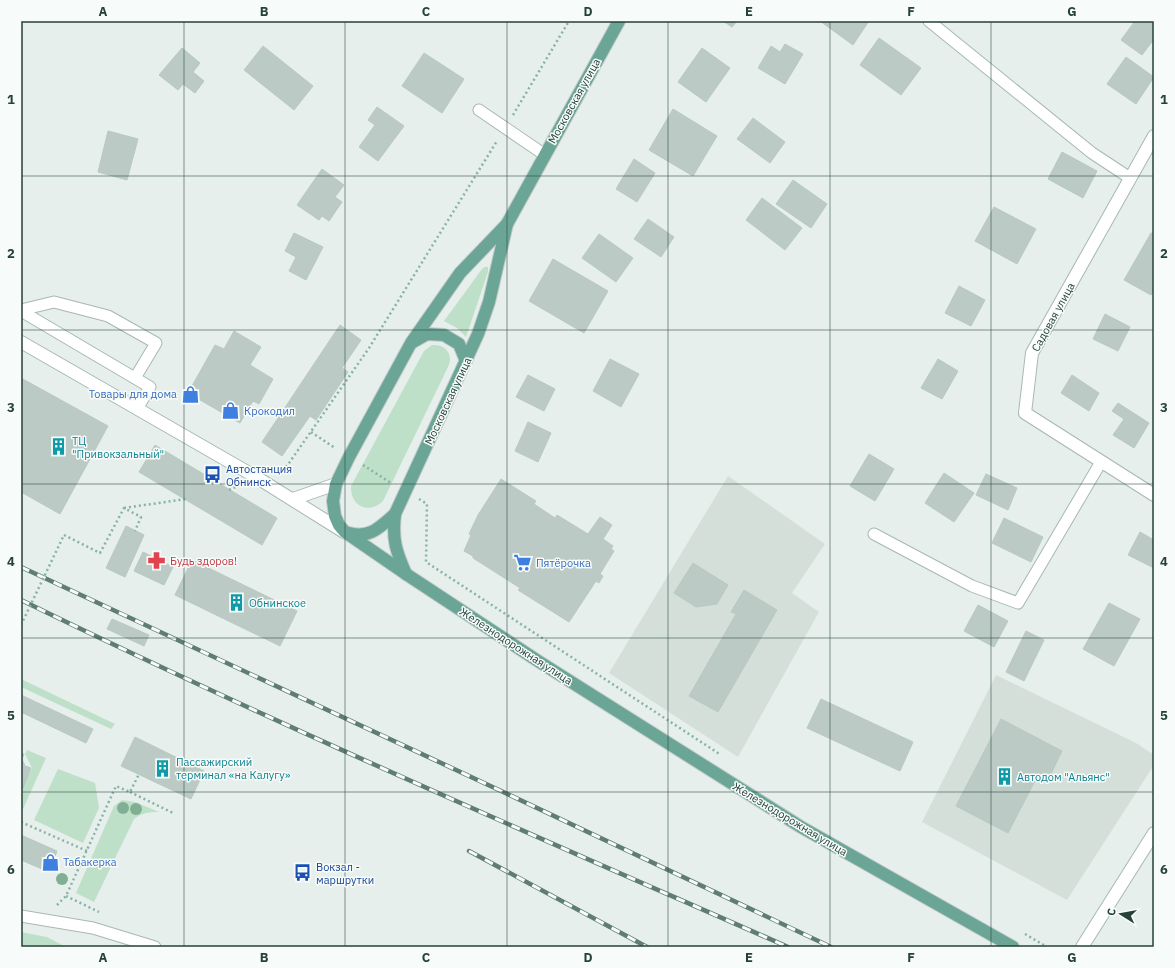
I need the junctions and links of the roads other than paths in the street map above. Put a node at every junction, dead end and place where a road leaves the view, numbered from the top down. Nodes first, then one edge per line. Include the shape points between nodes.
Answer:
1 (619, 21) edge
2 (928, 21) edge
3 (478, 110) dead end
4 (1154, 136) edge
5 (545, 155) junction
6 (1130, 178) junction
7 (507, 224) junction
8 (21, 311) edge
9 (21, 342) edge
10 (411, 343) junction
11 (466, 361) junction
12 (135, 378) junction
13 (137, 409) junction
14 (1101, 462) junction
15 (336, 484) junction
16 (1154, 495) edge
17 (293, 499) junction
18 (395, 514) junction
19 (345, 532) junction
20 (874, 534) dead end
21 (406, 574) junction
22 (1154, 833) edge
23 (21, 916) edge
24 (155, 947) edge
25 (1013, 947) edge
26 (1082, 947) edge

1 - 5 main road, Московская улица
2 - 6 lane via 1092,153
3 - 5 lane
4 - 6 street, Садовая улица
5 - 7 main road, Московская улица
6 - 14 street, Садовая улица via 1032,353 1025,413
7 - 10 main road, Московская улица via 460,273
7 - 11 main road, Московская улица via 489,302
8 - 12 lane
8 - 12 lane via 54,302 108,316 156,343
9 - 13 street, Железнодорожная улица
10 - 11 main road via 426,334 444,335 459,344
10 - 15 main road, Московская улица
11 - 18 main road, Московская улица
12 - 13 lane via 150,387
13 - 17 street, Железнодорожная улица
14 - 16 street, Садовая улица
14 - 20 lane via 1018,603 972,586
15 - 17 street
15 - 19 main road, Московская улица via 333,509 339,525
17 - 19 street, Железнодорожная улица
18 - 19 main road via 378,529 367,534 358,536
18 - 21 main road, Московская улица via 395,548
19 - 21 main road, Железнодорожная улица
21 - 25 main road, Железнодорожная улица via 538,661 801,827
22 - 26 street
23 - 24 lane via 93,928

